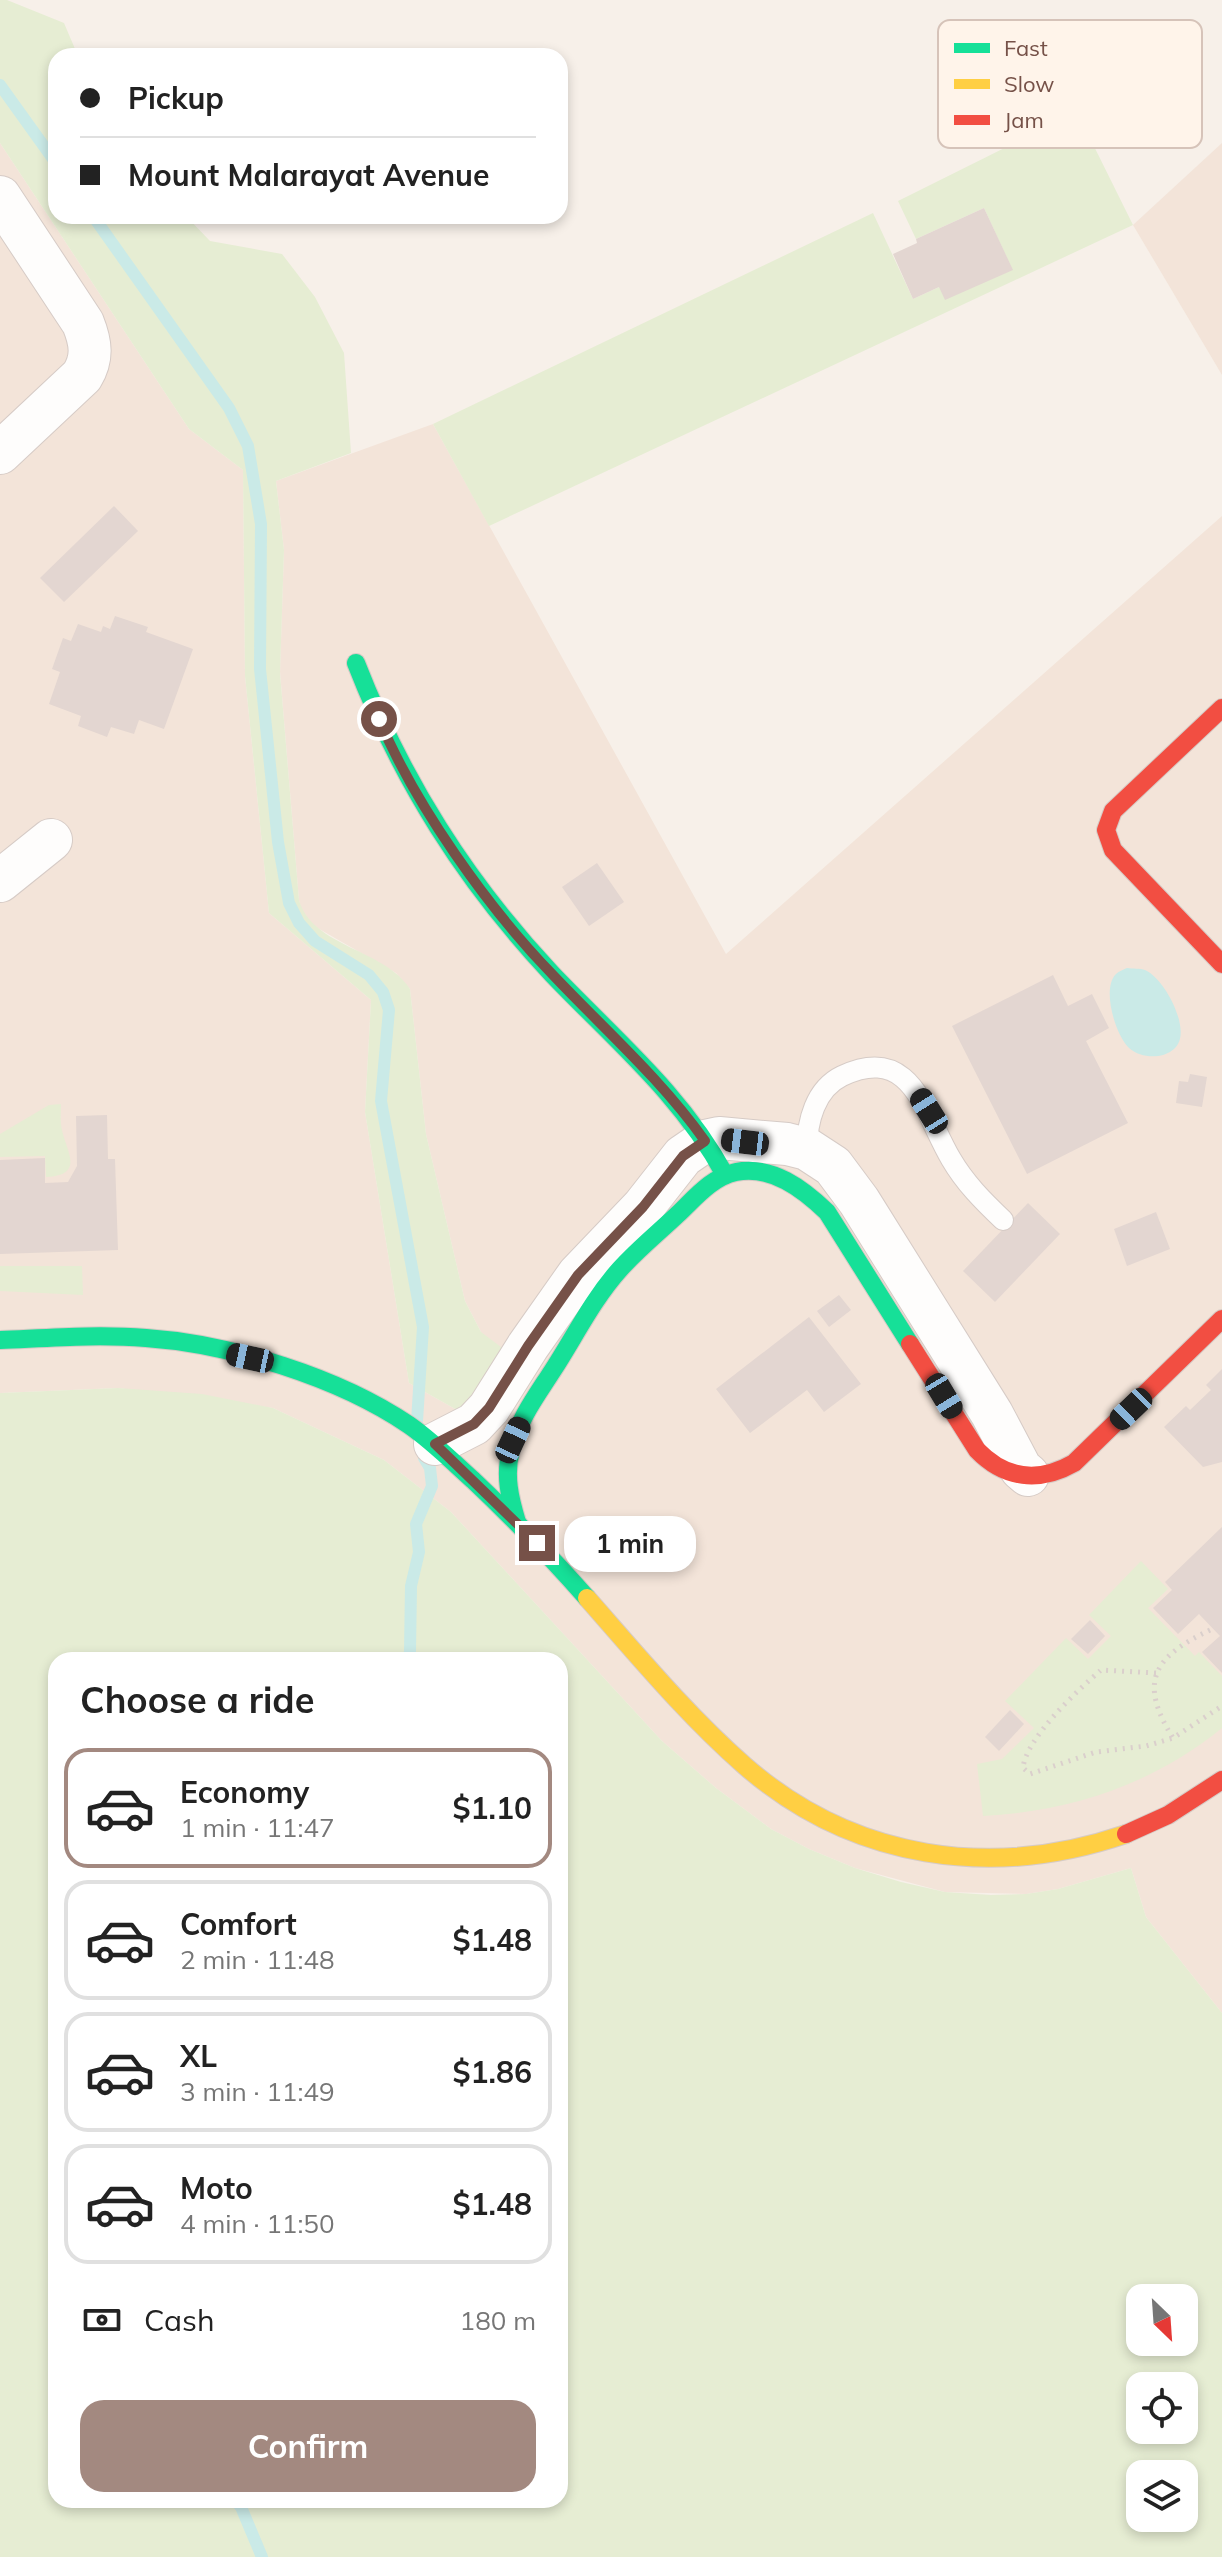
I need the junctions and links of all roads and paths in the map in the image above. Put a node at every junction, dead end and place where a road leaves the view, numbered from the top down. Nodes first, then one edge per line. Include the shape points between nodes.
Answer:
1 (0, 197) edge
2 (0, 453) edge
3 (356, 663) dead end
4 (1222, 708) edge
5 (51, 840) dead end
6 (0, 881) edge
7 (1222, 964) edge
8 (807, 1149) junction
9 (715, 1158) junction
10 (1003, 1220) dead end
11 (1222, 1319) edge
12 (0, 1340) edge
13 (433, 1442) junction
14 (1028, 1475) junction
15 (517, 1522) junction
16 (1210, 1630) dead end
17 (1156, 1673) junction
18 (1222, 1706) edge
19 (1173, 1738) junction
20 (1222, 1780) edge

1 - 2 street via 83,323 91,353 82,376
3 - 9 street via 391,747 418,795 491,902 550,973 655,1079
4 - 7 street via 1113,811 1105,832 1113,850
5 - 6 street
8 - 9 street via 719,1138
8 - 10 lane via 807,1126 815,1105 835,1080 857,1069 892,1070 929,1111 963,1179
8 - 14 street via 833,1166 859,1201
9 - 13 street via 683,1156 578,1275 489,1408 474,1424
9 - 14 street via 739,1171 768,1173 800,1189 827,1212 977,1450 1006,1474
9 - 15 street via 701,1191 599,1296 526,1413 506,1469
11 - 14 street via 1074,1463 1052,1474
12 - 13 street via 153,1339 250,1358 361,1398
13 - 15 street
15 - 20 street via 728,1753 766,1784 858,1835 947,1858 1012,1860 1149,1825
16 - 17 path via 1170,1654
17 - 19 path via 1157,1703
17 - 19 path via 1101,1670 1046,1726 1023,1768 1030,1774 1096,1752
18 - 19 path

